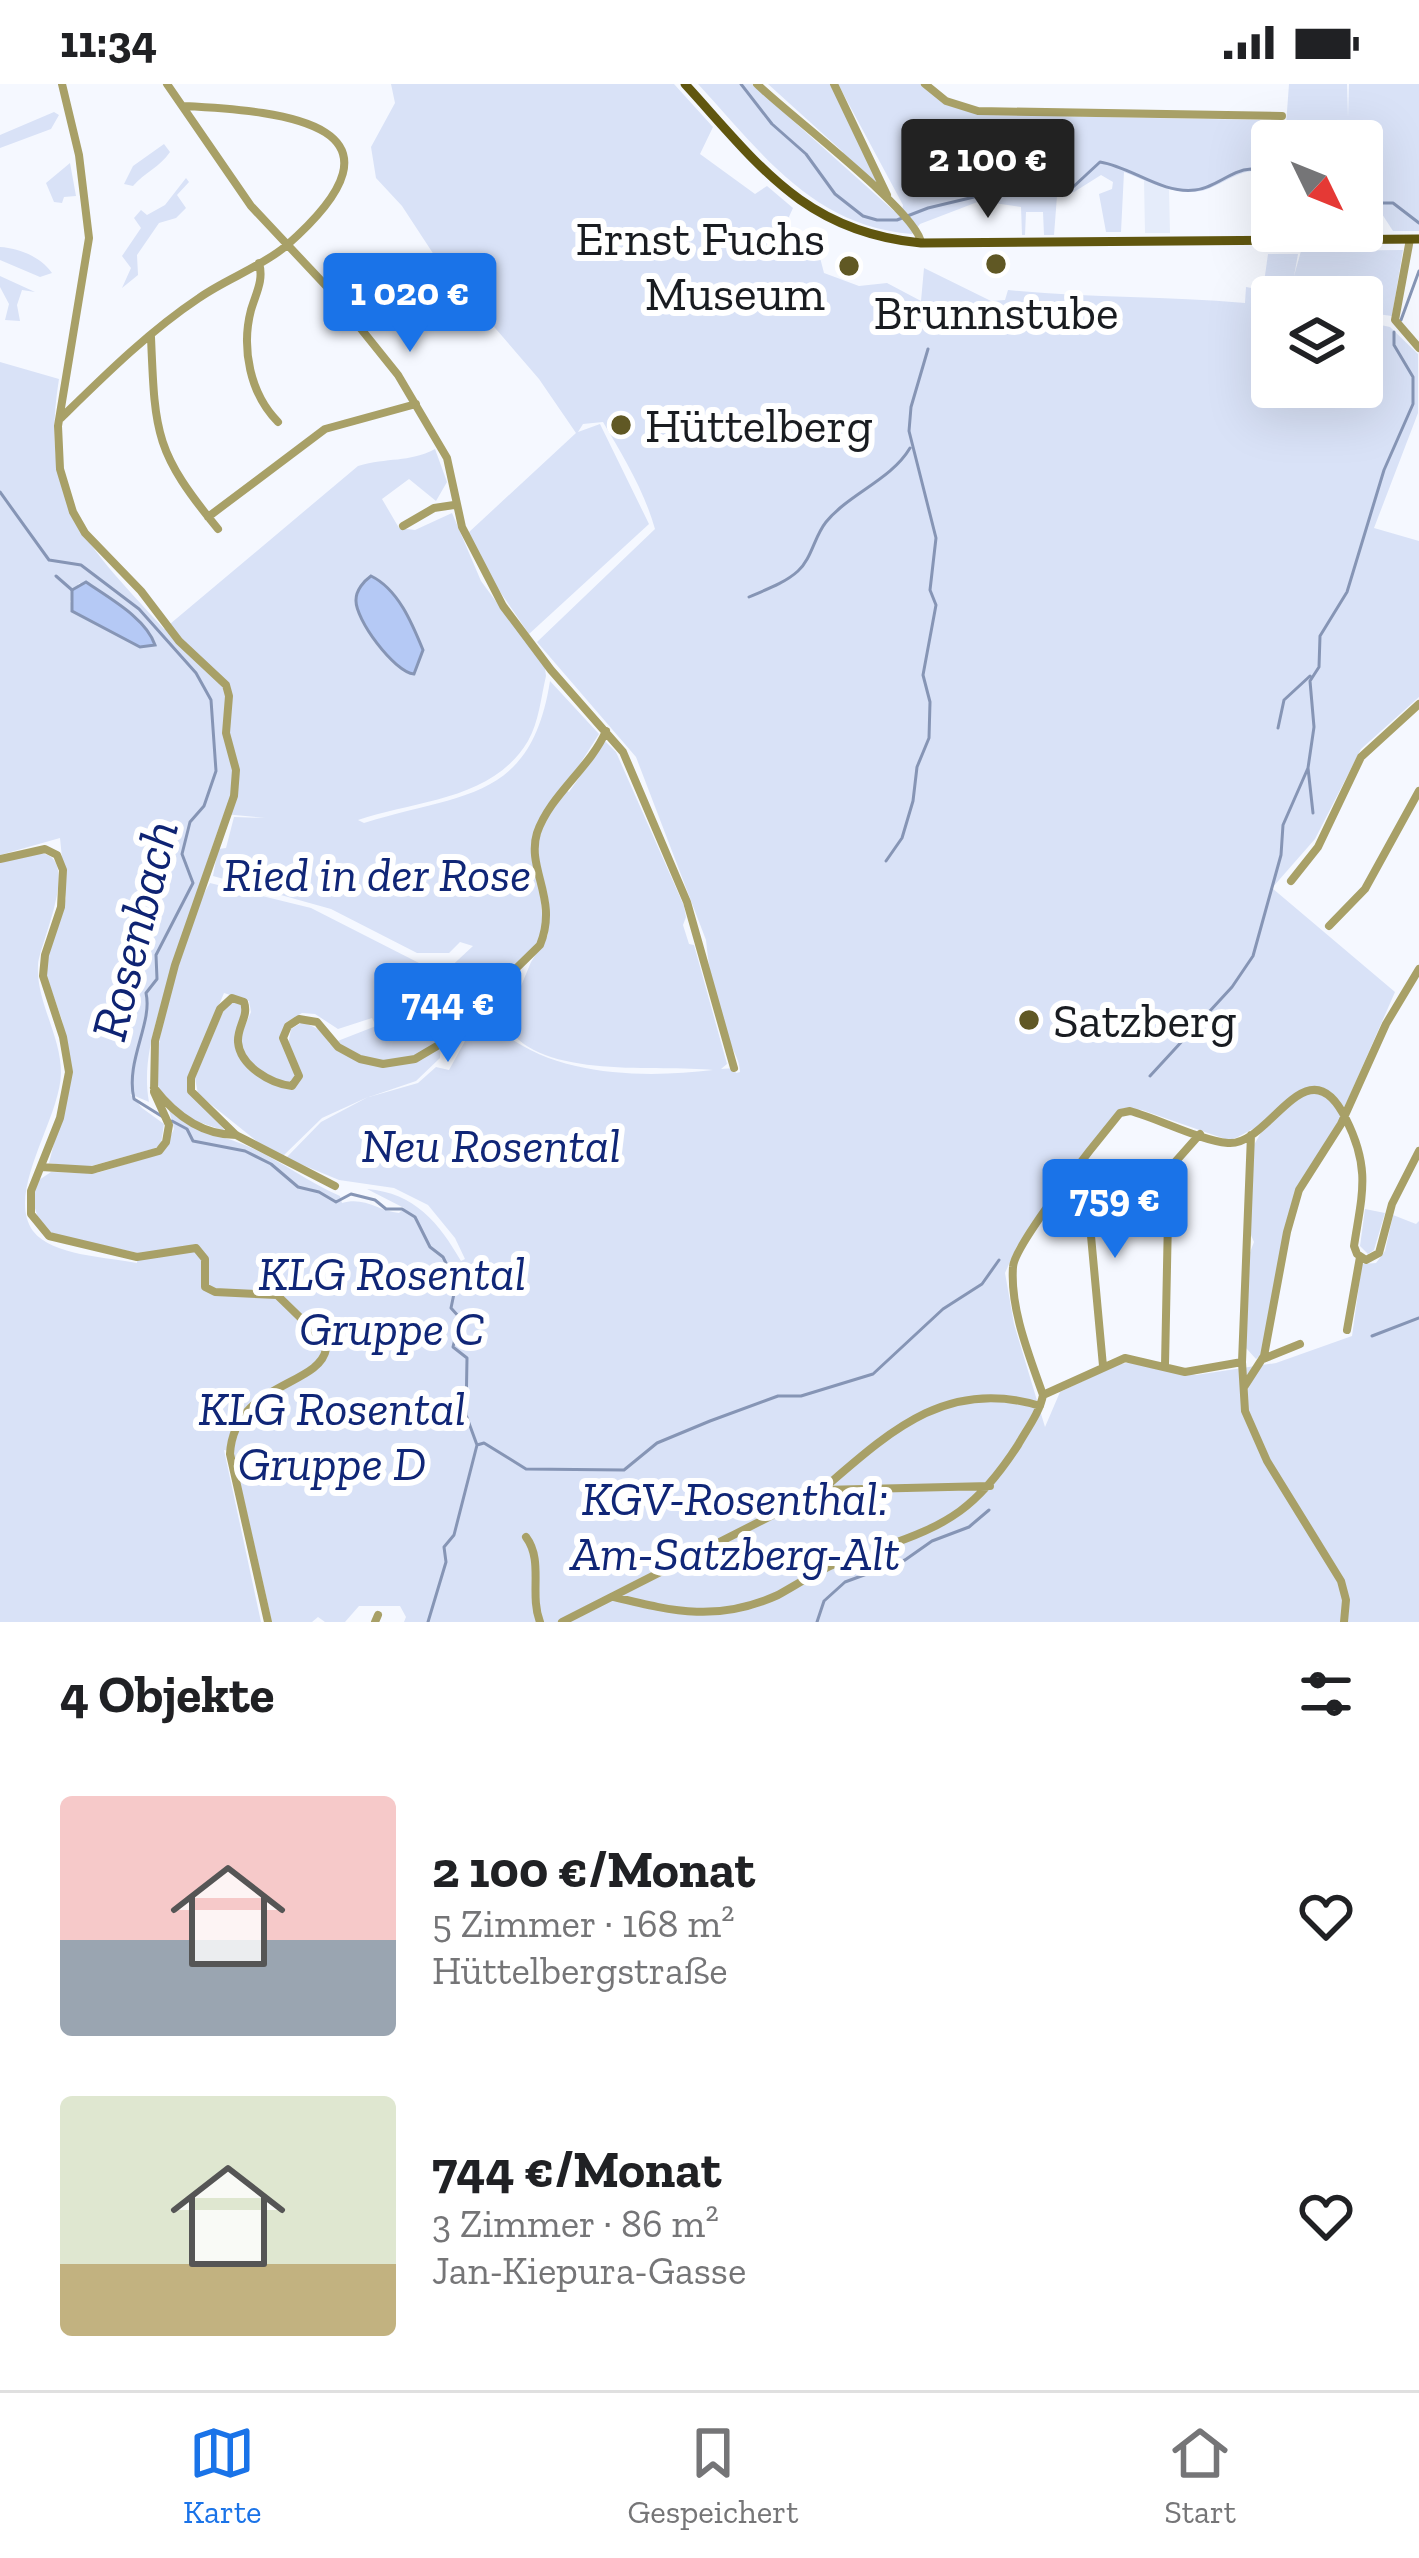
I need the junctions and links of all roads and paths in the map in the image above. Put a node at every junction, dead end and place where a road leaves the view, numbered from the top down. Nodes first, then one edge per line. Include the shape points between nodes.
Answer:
1 (62, 84) edge
2 (167, 84) edge
3 (686, 84) edge
4 (757, 84) edge
5 (834, 84) edge
6 (926, 84) edge
7 (183, 106) junction
8 (1282, 116) dead end
9 (888, 196) junction
10 (921, 243) junction
11 (287, 244) junction
12 (1415, 245) edge
13 (259, 263) junction
14 (431, 276) dead end
15 (362, 328) junction
16 (151, 336) junction
17 (1419, 348) edge
18 (64, 394) junction
19 (77, 402) junction
20 (416, 404) junction
21 (59, 420) junction
22 (278, 422) dead end
23 (454, 505) junction
24 (208, 518) junction
25 (403, 526) dead end
26 (218, 530) dead end
27 (1419, 704) edge
28 (606, 731) junction
29 (1419, 791) edge
30 (0, 859) edge
31 (1292, 881) dead end
32 (1329, 926) dead end
33 (1419, 969) edge
34 (734, 1068) dead end
35 (154, 1087) junction
36 (1344, 1115) junction
37 (1200, 1134) junction
38 (1251, 1134) junction
39 (236, 1135) junction
40 (1229, 1144) junction
41 (1419, 1151) edge
42 (1084, 1160) junction
43 (1249, 1165) junction
44 (41, 1167) junction
45 (335, 1186) dead end
46 (1360, 1257) junction
47 (1347, 1330) dead end
48 (1300, 1344) dead end
49 (1242, 1357) junction
50 (1261, 1362) junction
51 (1103, 1366) junction
52 (1166, 1366) junction
53 (1243, 1388) junction
54 (1043, 1395) junction
55 (1040, 1406) junction
56 (990, 1486) junction
57 (822, 1490) junction
58 (526, 1537) dead end
59 (880, 1549) dead end
60 (853, 1557) dead end
61 (612, 1597) junction
62 (268, 1622) edge
63 (540, 1622) edge
64 (562, 1622) edge
65 (1344, 1622) edge

1 - 18 street via 89,238
2 - 7 street
3 - 10 main road via 795,199 858,231
4 - 9 street
5 - 9 street
6 - 8 street via 970,110
7 - 11 street
7 - 11 street via 283,114 335,138 338,184
9 - 10 street
10 - 12 main road
11 - 13 street
11 - 15 street
12 - 17 street via 1395,320
13 - 16 street
13 - 22 street via 246,348 258,393
14 - 15 street
15 - 20 street
16 - 19 street
16 - 24 street via 160,443
18 - 19 street
18 - 21 street
19 - 21 street
20 - 23 street via 452,470
20 - 24 street via 326,429
21 - 35 street via 60,469 81,527 230,696 226,733 236,787 175,965 155,1041
23 - 25 street
23 - 28 street via 513,622
24 - 26 street
27 - 31 street via 1361,758 1318,847
28 - 34 street via 627,758 683,892
28 - 39 street via 538,833 547,910 540,945 431,1050 398,1064 368,1062 338,1047 317,1022 299,1019 284,1039 299,1078 282,1085 240,1050 246,1004 224,1003 190,1087
29 - 32 street via 1365,889
30 - 44 street via 45,849 63,870 43,970 69,1072
33 - 36 street
35 - 39 street via 185,1120
35 - 44 street via 169,1121 164,1146 92,1170
36 - 38 street via 1331,1096 1309,1091
36 - 46 street via 1363,1162 1354,1246
36 - 50 street via 1292,1209
37 - 40 street
37 - 42 street via 1125,1111
37 - 52 street via 1169,1169
38 - 40 street
38 - 43 street
39 - 45 street
40 - 43 street
41 - 46 street via 1379,1253
42 - 51 street
42 - 54 street via 1015,1254 1021,1325
43 - 49 street
44 - 62 street via 29,1204 49,1236 143,1257 196,1248 205,1259 205,1287 278,1294 326,1349 322,1361 255,1402 231,1439
46 - 47 street
48 - 50 street
49 - 50 street
49 - 52 street via 1196,1372
49 - 53 street
50 - 53 street
51 - 52 street via 1135,1357
51 - 54 street
53 - 65 street via 1255,1438 1341,1581
54 - 55 street
55 - 56 street
55 - 57 street via 1010,1397 940,1405 892,1431
56 - 57 street
56 - 59 street via 944,1524
57 - 61 street
58 - 63 street via 535,1550
60 - 61 street via 730,1613 694,1616
61 - 64 street

